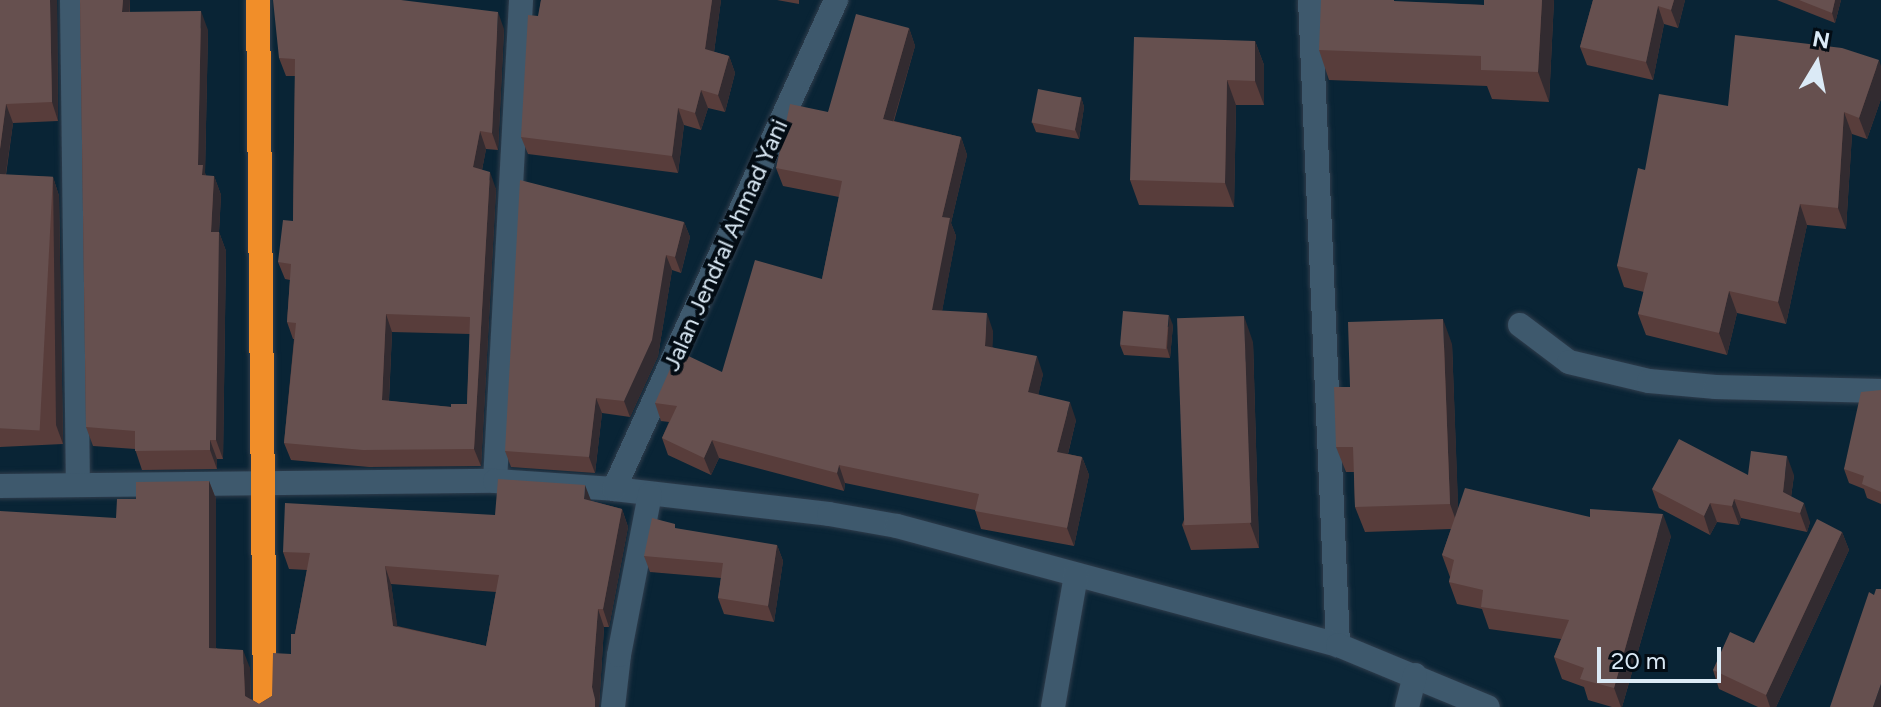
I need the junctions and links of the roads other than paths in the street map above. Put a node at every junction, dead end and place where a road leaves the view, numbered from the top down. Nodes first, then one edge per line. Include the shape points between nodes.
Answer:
1 (72, 0) edge
2 (258, 0) edge
3 (521, 0) edge
4 (836, 0) edge
5 (1310, 0) edge
6 (1520, 325) dead end
7 (1881, 391) edge
8 (495, 481) junction
9 (263, 482) junction
10 (78, 483) junction
11 (0, 486) edge
12 (614, 489) junction
13 (650, 494) junction
14 (1076, 575) junction
15 (1338, 645) junction
16 (1415, 675) junction
17 (265, 707) edge
18 (613, 707) edge
19 (1053, 707) edge
20 (1407, 707) edge
21 (1488, 707) edge

1 - 10 street
2 - 9 highway
3 - 8 street
4 - 12 street, Jalan Jendral Ahmad Yani
5 - 15 street
6 - 7 street via 1569,362 1649,381
8 - 9 street
8 - 12 street
9 - 10 street
9 - 17 highway
10 - 11 street
12 - 13 street
13 - 14 street via 897,526
13 - 18 street
14 - 15 street
14 - 19 street
15 - 16 street
16 - 20 street
16 - 21 street

